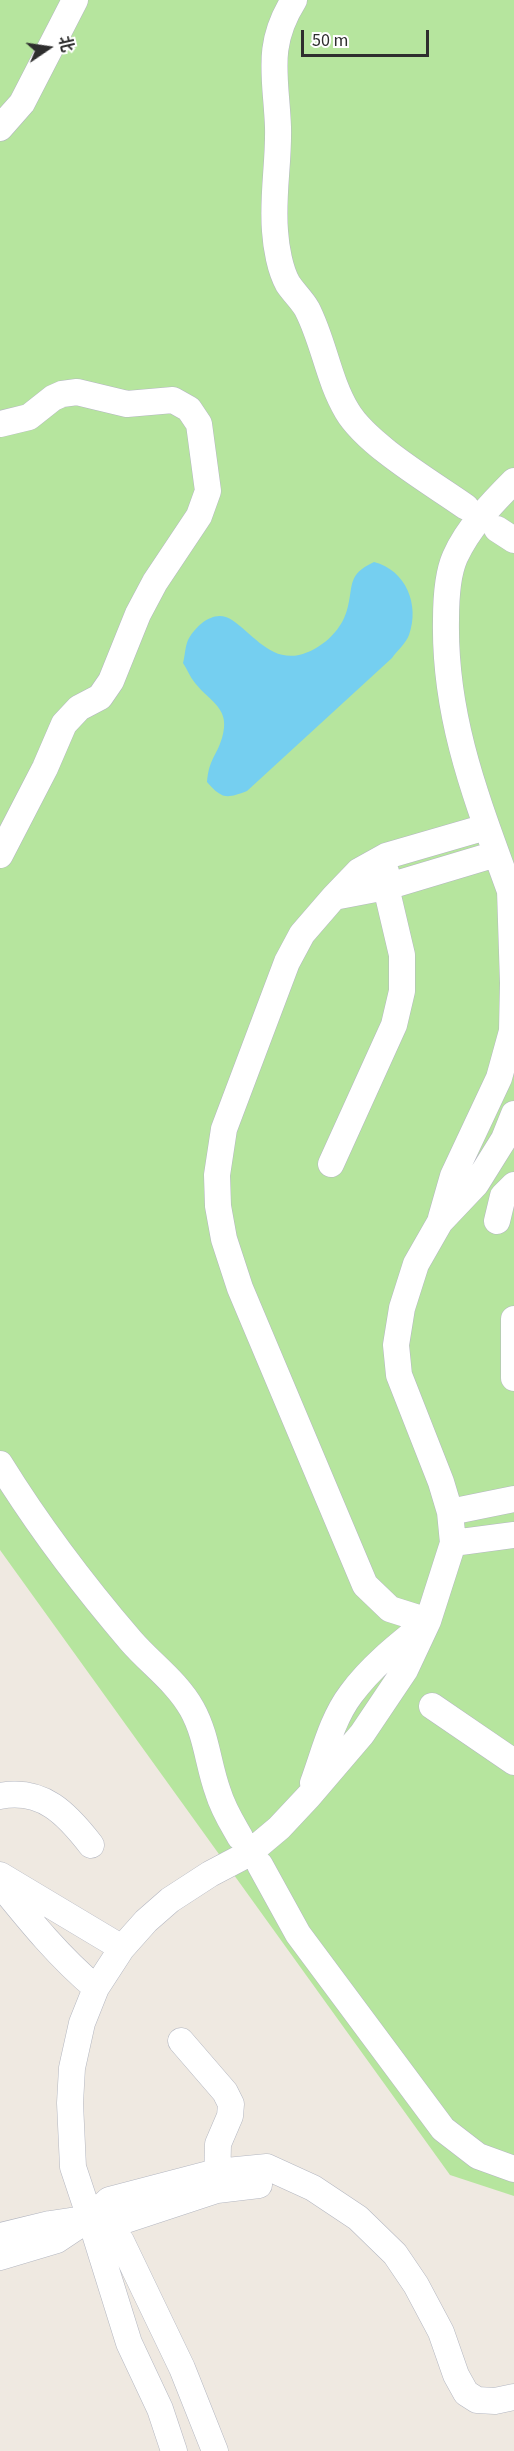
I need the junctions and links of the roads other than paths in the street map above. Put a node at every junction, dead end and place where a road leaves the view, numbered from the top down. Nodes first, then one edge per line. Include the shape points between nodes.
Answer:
1 (75, 0) edge
2 (294, 0) edge
3 (0, 128) edge
4 (0, 424) edge
5 (514, 481) edge
6 (466, 507) dead end
7 (486, 826) junction
8 (496, 854) junction
9 (0, 855) edge
10 (386, 856) junction
11 (386, 887) junction
12 (513, 894) edge
13 (334, 897) junction
14 (514, 1114) edge
15 (331, 1164) dead end
16 (514, 1185) edge
17 (497, 1221) dead end
18 (440, 1222) junction
19 (514, 1319) edge
20 (514, 1378) edge
21 (0, 1464) edge
22 (514, 1499) edge
23 (450, 1512) junction
24 (514, 1535) edge
25 (453, 1543) junction
26 (428, 1621) junction
27 (432, 1706) dead end
28 (514, 1761) edge
29 (0, 1796) edge
30 (240, 1837) dead end
31 (91, 1845) dead end
32 (260, 1865) dead end
33 (0, 1875) edge
34 (0, 1884) edge
35 (41, 1916) junction
36 (122, 1948) junction
37 (96, 1988) junction
38 (181, 2040) dead end
39 (514, 2169) edge
40 (217, 2181) junction
41 (90, 2218) junction
42 (0, 2236) edge
43 (0, 2257) edge
44 (514, 2397) edge
45 (174, 2451) edge
46 (215, 2451) edge

1 - 3 street via 22,103
2 - 6 street via 275,42 274,72 278,128 275,232 287,282 306,309 337,391 359,428
4 - 9 street via 29,417 62,394 77,392 127,404 173,400 189,409 199,424 208,491 199,516 138,614 111,681 100,696 79,708 64,724
5 - 7 street via 492,503 454,558 446,595 445,656 453,716
7 - 8 street
7 - 10 street
8 - 11 street
8 - 12 street
10 - 11 street
10 - 13 street via 358,872
11 - 13 street
11 - 15 street via 402,955 402,991 394,1025
12 - 18 street via 512,1030 499,1078 453,1176
13 - 26 street via 302,934 287,962 224,1129 218,1206 240,1288 365,1585 390,1609
14 - 18 street via 504,1139 476,1184
16 - 17 street via 503,1196
18 - 23 street via 416,1264 402,1308 396,1345 399,1375
19 - 20 street
21 - 30 street via 75,1573 133,1644 176,1686 192,1710 206,1742 217,1791
22 - 23 street
23 - 25 street
24 - 25 street
25 - 26 street
26 - 36 street via 383,1658 350,1695 331,1731 309,1796 248,1854 170,1900
27 - 28 street
29 - 31 street via 39,1797 69,1817
32 - 39 street via 298,1934 442,2129 478,2156
33 - 35 street
34 - 35 street
35 - 36 street
35 - 37 street via 71,1967
36 - 37 street
37 - 41 street via 72,2068 70,2103 73,2167
38 - 40 street via 231,2104 218,2144
40 - 41 street via 117,2223
40 - 44 street via 313,2188 358,2218 395,2254 416,2285 466,2393 477,2400
41 - 42 street
41 - 43 street via 57,2240
41 - 45 street via 129,2343 160,2409
41 - 46 street via 121,2241 182,2368

